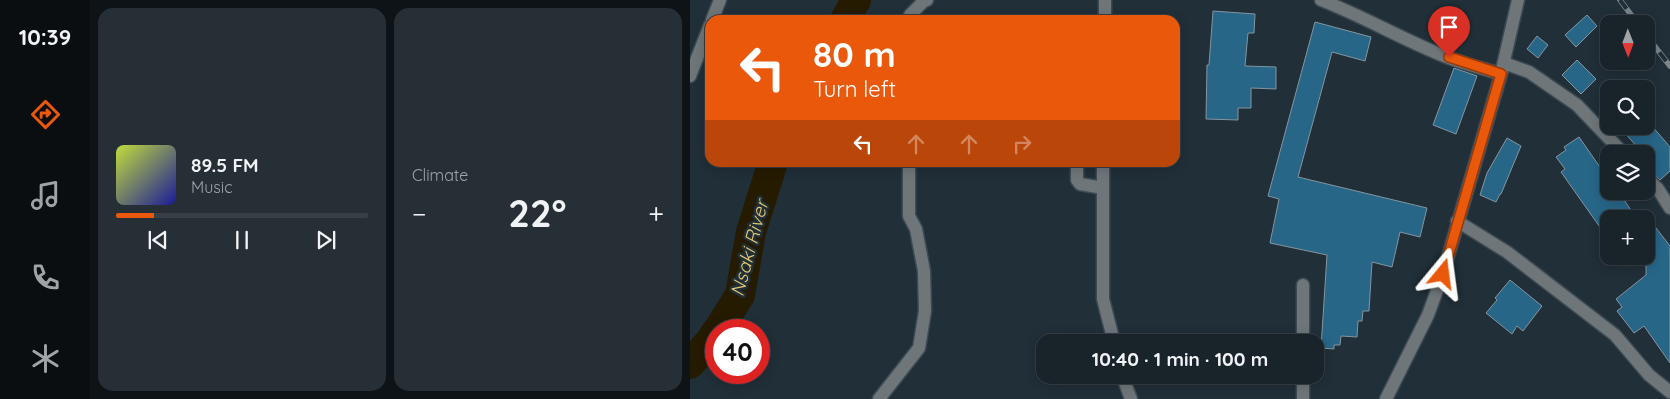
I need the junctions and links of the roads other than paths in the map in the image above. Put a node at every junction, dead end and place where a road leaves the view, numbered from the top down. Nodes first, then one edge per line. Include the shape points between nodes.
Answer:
1 (720, 0) edge
2 (927, 0) edge
3 (1105, 0) edge
4 (1321, 0) edge
5 (1518, 0) edge
6 (714, 15) edge
7 (910, 15) edge
8 (1105, 15) edge
9 (705, 38) edge
10 (1502, 69) junction
11 (690, 76) edge
12 (1615, 145) edge
13 (909, 167) edge
14 (1076, 167) edge
15 (1103, 167) edge
16 (1655, 186) edge
17 (1103, 188) junction
18 (1670, 208) edge
19 (1458, 221) junction
20 (1303, 286) dead end
21 (1112, 334) edge
22 (1303, 334) edge
23 (1125, 384) edge
24 (1303, 384) edge
25 (1670, 392) edge
26 (879, 399) edge
27 (1131, 399) edge
28 (1303, 399) edge
29 (1386, 399) edge

1 - 6 street
2 - 7 street
3 - 8 street
4 - 10 street via 1449,57
5 - 10 street
9 - 11 street
10 - 12 street via 1529,72 1577,105
10 - 19 street
13 - 26 street via 909,216 916,229 924,271 924,311 919,348
14 - 17 street via 1080,184
15 - 17 street
16 - 18 street
17 - 21 street via 1103,299
19 - 25 street via 1507,252 1615,335 1649,376
19 - 29 street via 1428,315
20 - 22 street
23 - 27 street
24 - 28 street

